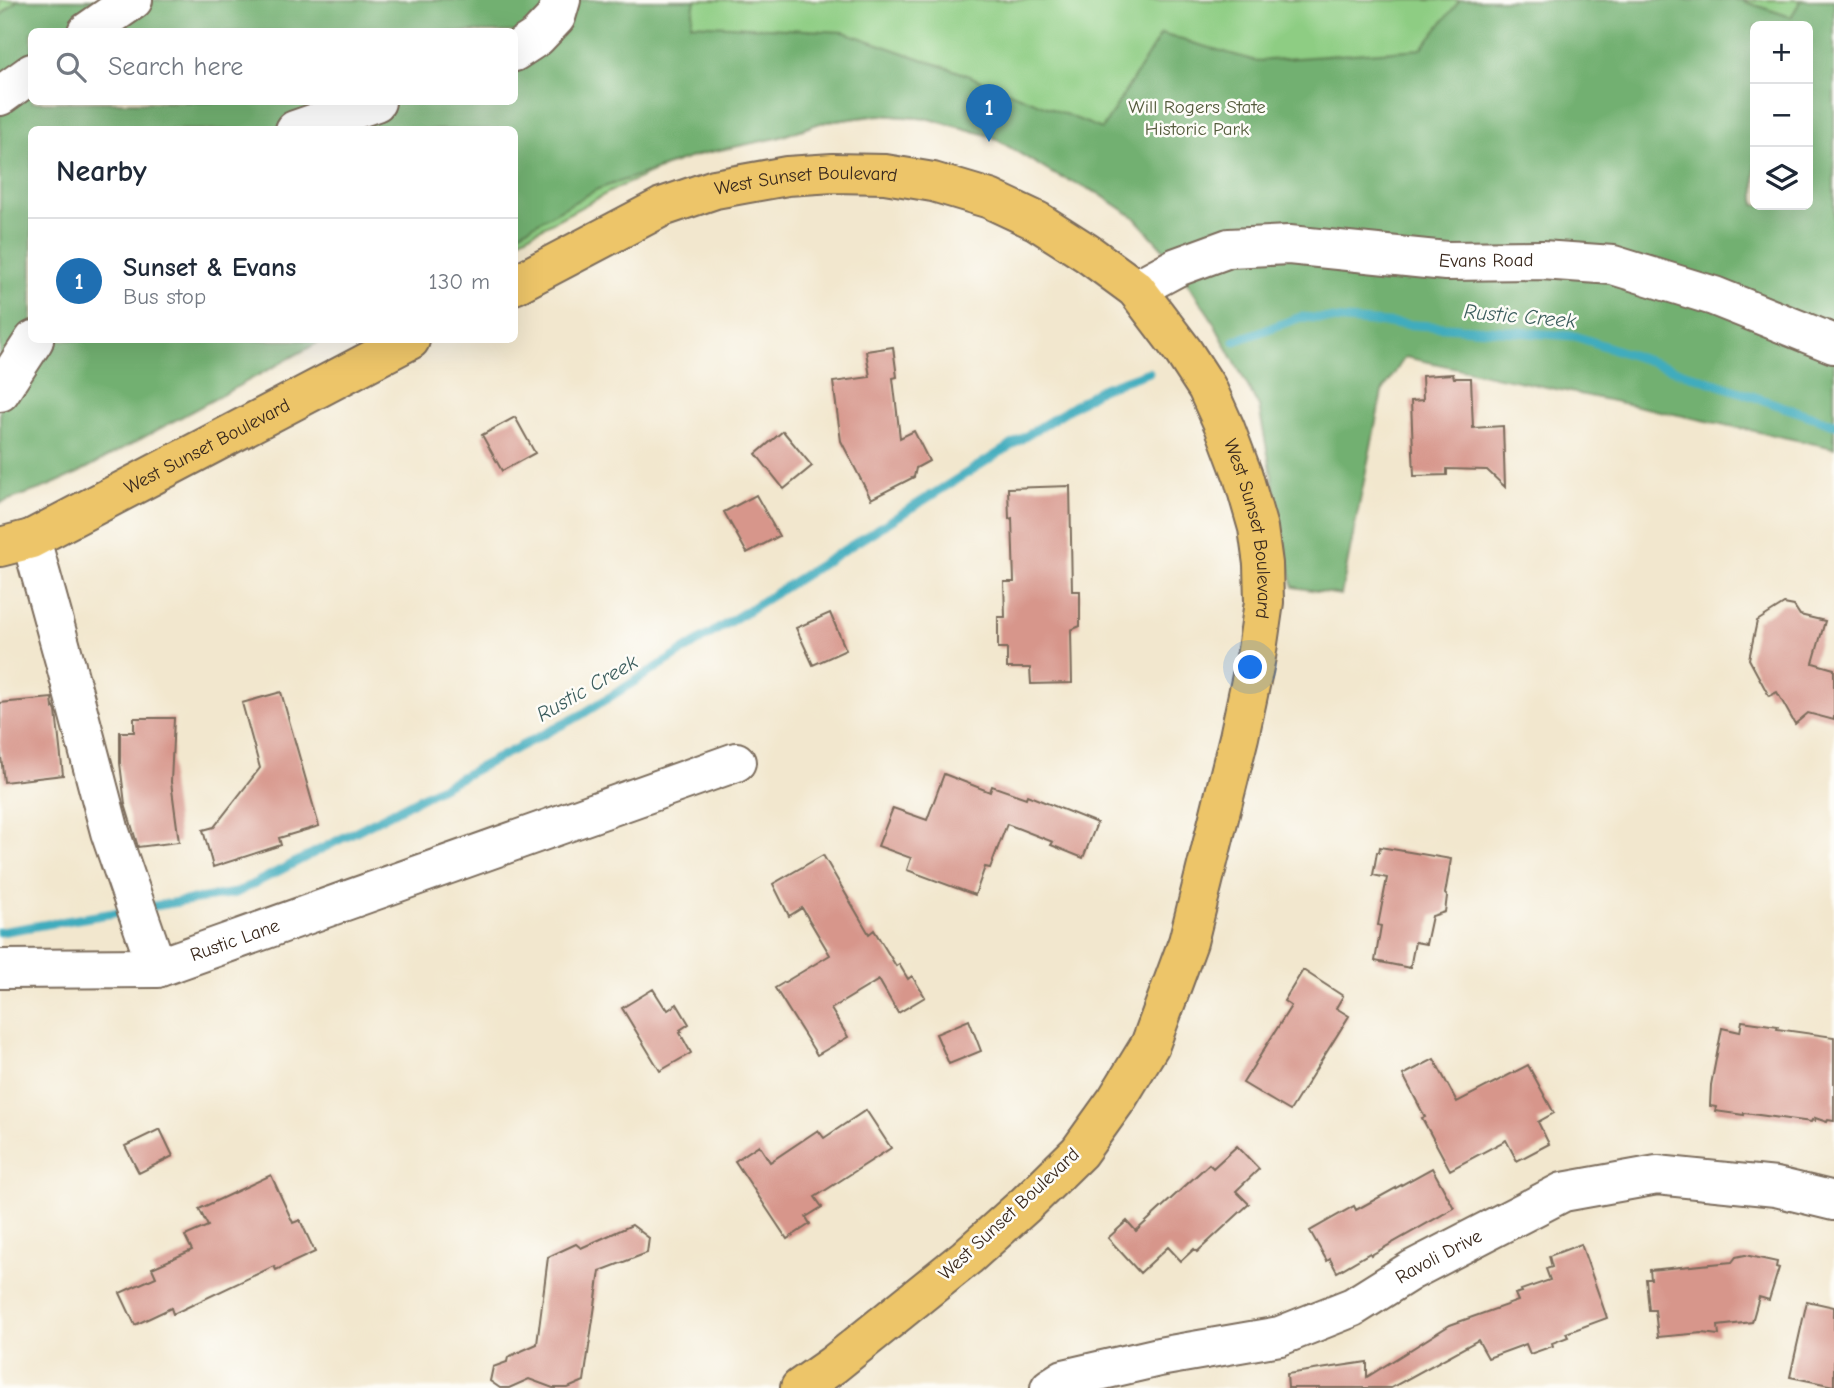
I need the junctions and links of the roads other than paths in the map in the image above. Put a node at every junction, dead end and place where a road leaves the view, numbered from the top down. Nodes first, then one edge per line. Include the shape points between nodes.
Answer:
1 (133, 0) edge
2 (561, 0) edge
3 (93, 28) edge
4 (518, 49) edge
5 (28, 76) edge
6 (0, 96) edge
7 (367, 105) edge
8 (307, 126) edge
9 (518, 283) edge
10 (1136, 289) junction
11 (32, 343) edge
12 (405, 343) edge
13 (1834, 344) edge
14 (0, 392) edge
15 (15, 543) edge
16 (736, 762) dead end
17 (157, 968) junction
18 (0, 969) edge
19 (1834, 1201) edge
20 (800, 1388) edge
21 (1050, 1388) edge

1 - 3 street
2 - 4 street via 556,17
5 - 6 street
7 - 8 street
9 - 10 main road, West Sunset Boulevard via 662,207 715,190 787,176 833,173 885,174 990,199 1037,221
10 - 13 street, Evans Road via 1177,267 1230,248 1289,245 1446,261 1613,265 1714,296
10 - 20 main road, West Sunset Boulevard via 1183,351 1221,418 1247,489 1263,564 1264,602 1255,657 1188,942 1150,1045 1079,1152 967,1257
11 - 14 street
12 - 15 main road, West Sunset Boulevard
15 - 17 street via 65,662 110,832
16 - 17 street, Rustic Lane
17 - 18 street, Rustic Lane
19 - 21 street, Ravoli Drive via 1776,1187 1657,1175 1563,1192 1412,1270 1353,1307 1280,1336 1159,1357 1064,1379

